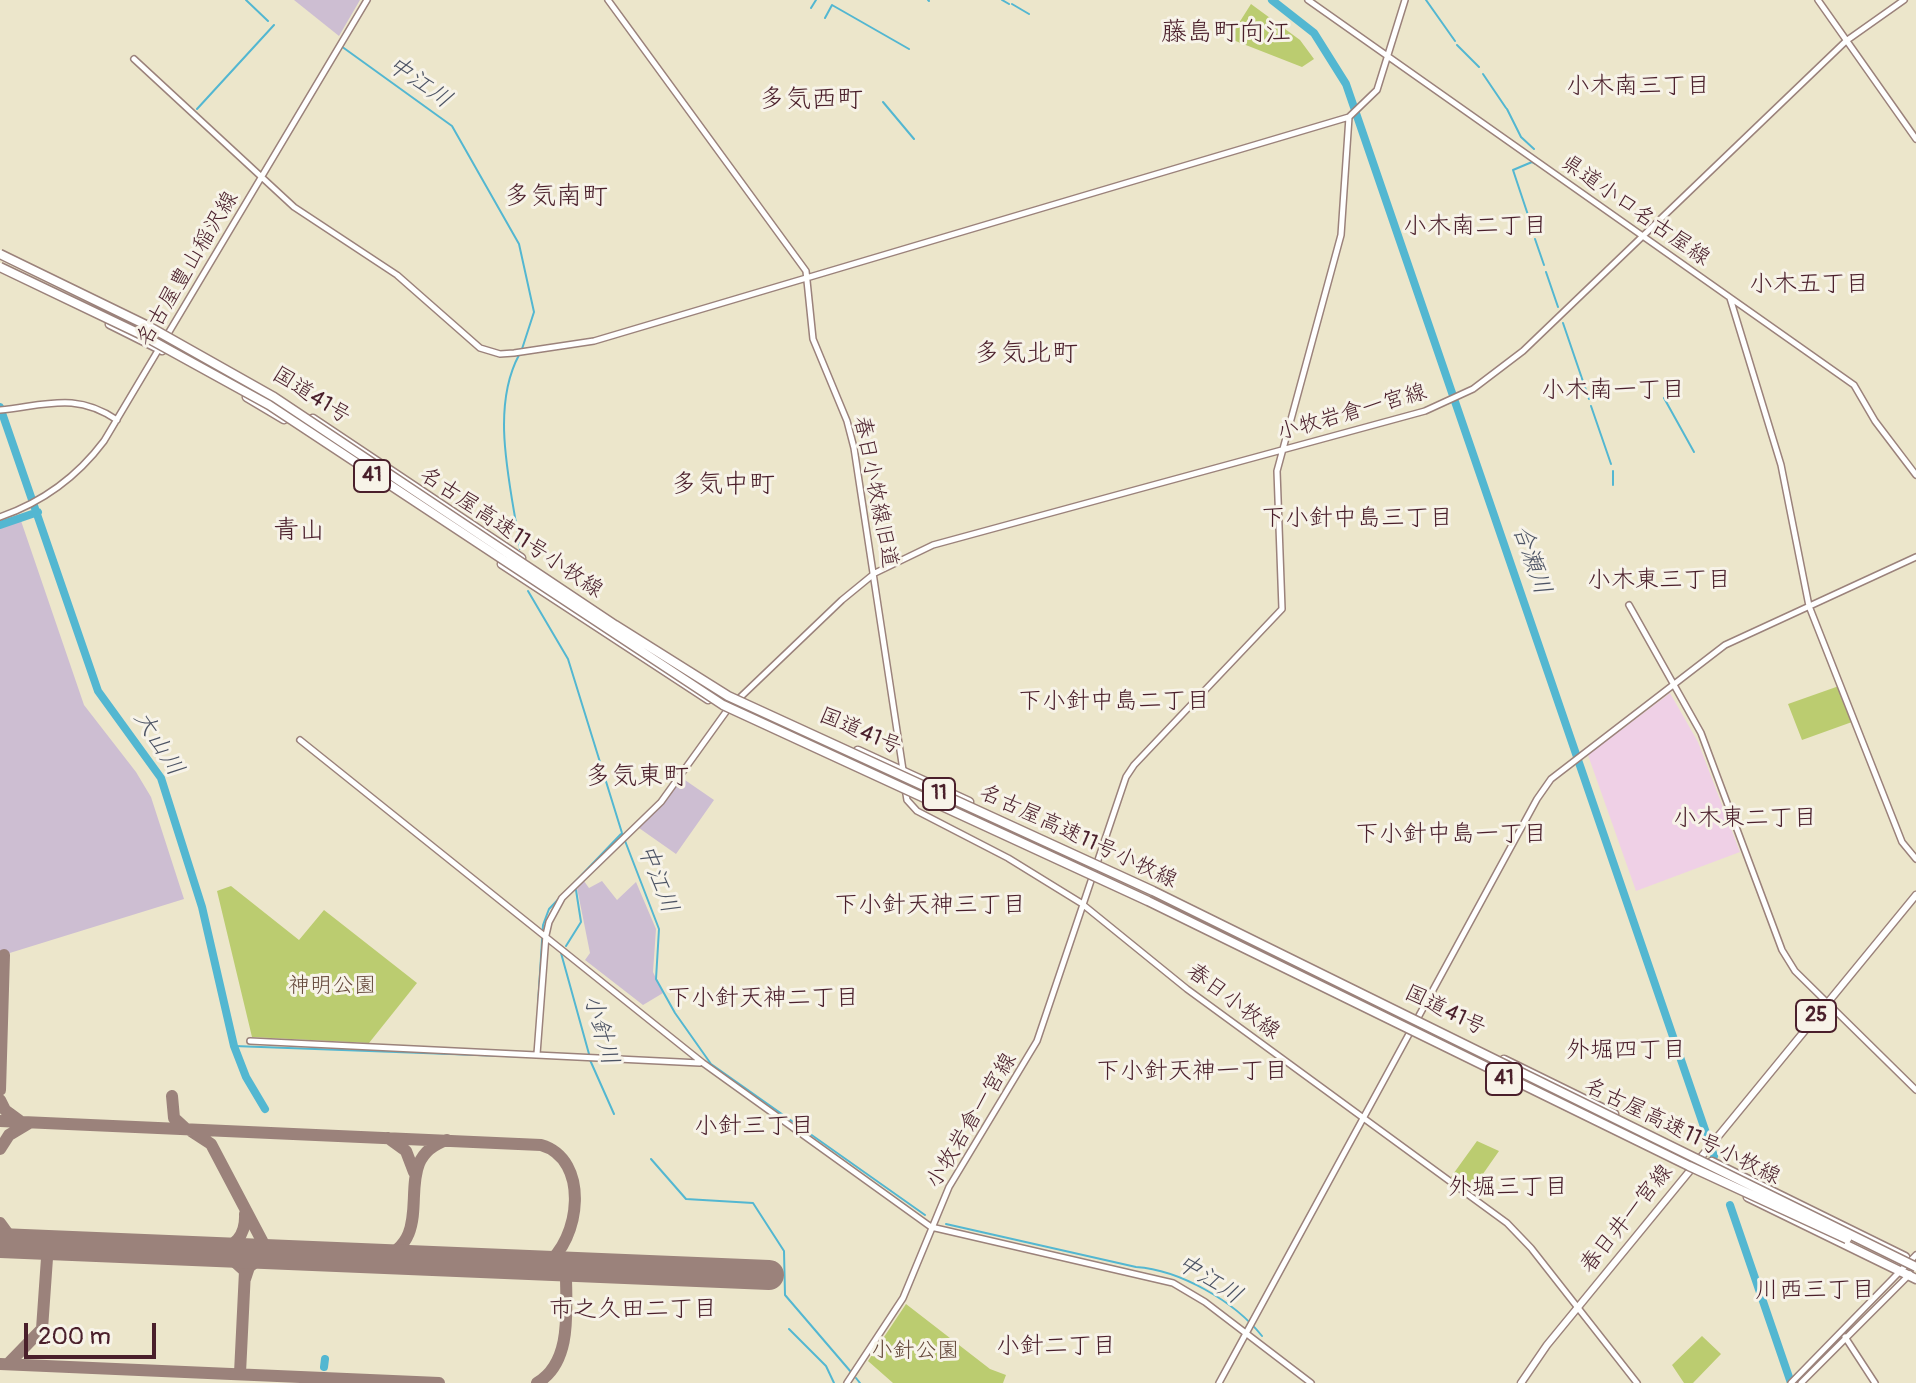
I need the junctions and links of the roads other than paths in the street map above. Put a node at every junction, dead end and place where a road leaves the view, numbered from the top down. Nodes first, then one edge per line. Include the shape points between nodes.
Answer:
1 (367, 0) edge
2 (608, 0) edge
3 (1308, 0) edge
4 (1405, 0) edge
5 (1818, 0) edge
6 (1904, 0) edge
7 (1846, 41) junction
8 (1390, 58) junction
9 (134, 59) dead end
10 (1349, 117) junction
11 (1916, 139) edge
12 (262, 177) junction
13 (1643, 236) junction
14 (0, 253) edge
15 (0, 268) edge
16 (808, 276) junction
17 (1730, 298) junction
18 (168, 333) junction
19 (159, 349) junction
20 (281, 399) junction
21 (0, 410) edge
22 (117, 420) junction
23 (1282, 450) junction
24 (1916, 475) edge
25 (0, 517) edge
26 (1916, 557) edge
27 (875, 573) junction
28 (538, 588) junction
29 (1629, 605) dead end
30 (1809, 606) junction
31 (615, 625) junction
32 (1673, 685) junction
33 (740, 698) junction
34 (728, 709) junction
35 (300, 740) dead end
36 (904, 775) junction
37 (881, 778) junction
38 (905, 793) junction
39 (1916, 859) edge
40 (1098, 862) junction
41 (1093, 878) junction
42 (1916, 895) edge
43 (1084, 905) junction
44 (544, 933) junction
45 (1375, 997) junction
46 (1827, 1003) junction
47 (1418, 1018) junction
48 (1411, 1032) junction
49 (250, 1041) dead end
50 (537, 1054) junction
51 (703, 1063) junction
52 (1523, 1084) junction
53 (1916, 1090) edge
54 (1363, 1118) junction
55 (1702, 1156) junction
56 (1690, 1169) junction
57 (931, 1227) junction
58 (1855, 1249) junction
59 (1913, 1268) edge
60 (1578, 1307) junction
61 (1249, 1328) junction
62 (1843, 1334) junction
63 (1808, 1371) junction
64 (847, 1383) edge
65 (1219, 1383) edge
66 (1311, 1383) edge
67 (1521, 1383) edge
68 (1637, 1383) edge
69 (1791, 1383) edge
70 (1801, 1383) edge
71 (1875, 1383) edge

1 - 12 street, 名古屋豊山稲沢線
2 - 16 street
3 - 8 street, 県道小口名古屋線
4 - 8 street
5 - 7 street
6 - 7 street, 小牧岩倉一宮線
7 - 11 street
7 - 13 street, 小牧岩倉一宮線
8 - 10 street via 1377,90
8 - 13 street, 県道小口名古屋線
9 - 12 street
10 - 16 street
10 - 23 street, 小牧岩倉一宮線 via 1341,235
12 - 16 street via 302,213 404,280 476,345 494,353 594,341
12 - 18 street, 名古屋豊山稲沢線
13 - 17 street, 県道小口名古屋線
13 - 23 street, 小牧岩倉一宮線 via 1523,351 1473,389 1425,411
14 - 18 highway, 国道41号 / 41
14 - 31 highway, 名古屋高速11号小牧線 / 11, bridge via 148,326 274,397
15 - 19 highway, 国道41号 / 41
15 - 37 highway, 名古屋高速11号小牧線 / 11, bridge via 142,335 269,405 694,688
16 - 27 street, 春日小牧線旧道 via 811,331 851,432
17 - 24 street, 県道小口名古屋線 via 1854,385
17 - 30 street via 1781,465
18 - 19 street, 名古屋豊山稲沢線
18 - 20 highway, 国道41号 / 41
19 - 22 street, 名古屋豊山稲沢線
19 - 28 highway, 国道41号 / 41 via 296,426
20 - 31 highway, bridge via 325,435
20 - 33 highway, 国道41号 / 41 via 674,661
21 - 22 street via 85,402
22 - 25 street, 名古屋豊山稲沢線 via 94,454 45,496
23 - 27 street, 小牧岩倉一宮線 via 933,545
23 - 40 street, 小牧岩倉一宮線 via 1276,494 1282,609 1134,765
26 - 30 street
27 - 33 street, 小牧岩倉一宮線
27 - 36 street, 春日小牧線旧道
28 - 34 highway, 国道41号 / 41
28 - 37 highway, bridge via 717,696 876,771
29 - 32 street
30 - 32 street via 1725,645
30 - 39 street via 1902,842
31 - 36 highway, 名古屋高速11号小牧線 / 11, bridge via 728,696
32 - 46 street via 1701,733 1782,950
32 - 47 street via 1568,764 1537,799
33 - 34 street, 小牧岩倉一宮線
33 - 36 highway, 国道41号 / 41
34 - 38 highway, 国道41号 / 41
34 - 44 street, 小牧岩倉一宮線 via 661,802 562,898
35 - 44 street
36 - 38 street
36 - 40 highway, 国道41号 / 41
36 - 45 highway, bridge via 909,784 1351,991
36 - 59 highway, 名古屋高速11号小牧線 / 11, bridge via 1153,891
37 - 52 highway, 名古屋高速11号小牧線 / 11, bridge
38 - 41 highway, 国道41号 / 41
38 - 43 street, 春日小牧線 via 917,811
40 - 41 street, 小牧岩倉一宮線
40 - 45 highway, 国道41号 / 41
41 - 43 street, 小牧岩倉一宮線
41 - 48 highway, 国道41号 / 41
42 - 46 main road, 春日井一宮線 / 25
43 - 54 street, 春日小牧線 via 1187,989
43 - 57 street, 小牧岩倉一宮線 via 1037,1041 949,1187
44 - 50 street, 小牧岩倉一宮線
44 - 51 street
45 - 47 highway, 国道41号 / 41
46 - 53 street
46 - 55 main road, 春日井一宮線 / 25
47 - 48 street
47 - 55 highway, 国道41号 / 41
48 - 54 street
48 - 56 highway, 国道41号 / 41
49 - 50 street
50 - 51 street
51 - 57 street
52 - 58 highway, bridge via 1533,1084 1808,1219
52 - 59 highway, 名古屋高速11号小牧線 / 11, bridge
54 - 60 street, 春日小牧線 via 1507,1223
54 - 61 street
55 - 56 main road, 春日井一宮線 / 25
55 - 59 highway, 国道41号 / 41
56 - 58 highway, 国道41号 / 41
56 - 60 main road, 春日井一宮線 / 25
57 - 61 street via 1165,1280
57 - 64 street, 小牧岩倉一宮線 via 903,1298
58 - 59 highway, 国道41号 / 41
59 - 62 street
60 - 67 main road, 春日井一宮線 / 25
60 - 68 street, 春日小牧線
61 - 65 street
61 - 66 street
62 - 63 street
62 - 71 street
63 - 69 street
63 - 70 street

